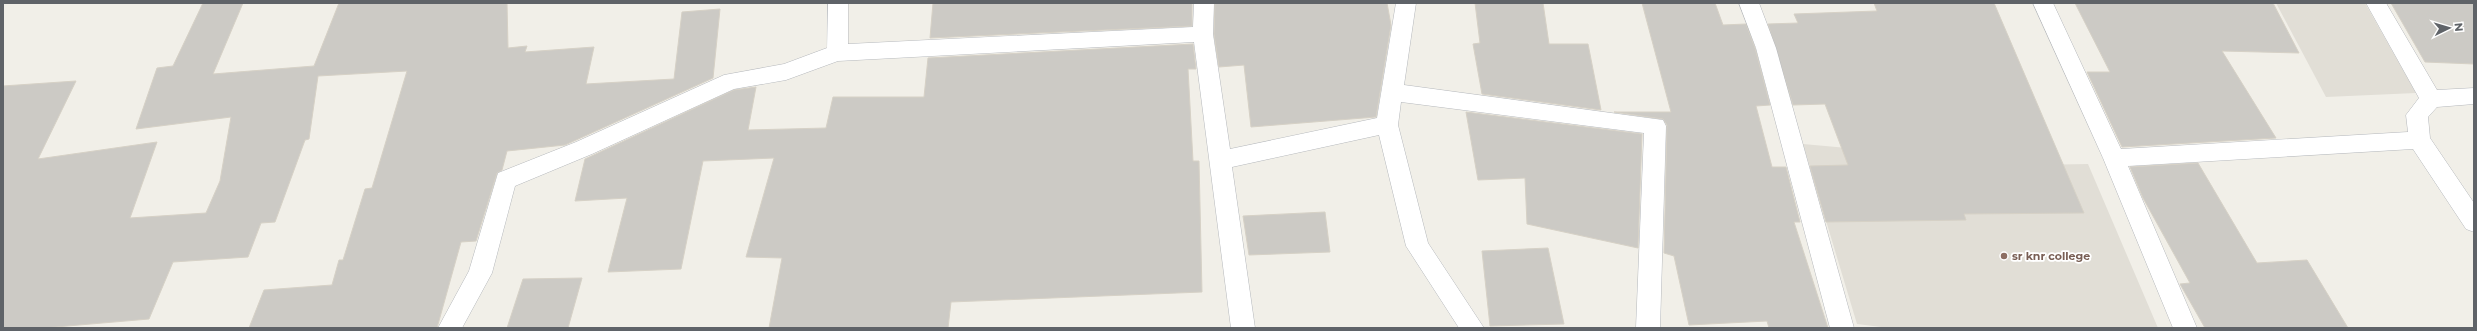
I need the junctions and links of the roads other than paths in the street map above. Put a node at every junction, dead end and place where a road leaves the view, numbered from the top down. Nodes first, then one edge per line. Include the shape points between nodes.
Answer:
1 (838, 3) edge
2 (1204, 3) edge
3 (1406, 3) edge
4 (1749, 3) edge
5 (2043, 3) edge
6 (2376, 3) edge
7 (1203, 34) junction
8 (837, 53) junction
9 (1392, 92) junction
10 (2474, 96) edge
11 (2431, 99) junction
12 (1387, 125) junction
13 (2419, 140) junction
14 (2114, 158) junction
15 (1220, 160) junction
16 (2474, 222) edge
17 (450, 328) edge
18 (1243, 328) edge
19 (1472, 328) edge
20 (1648, 328) edge
21 (1842, 328) edge
22 (2185, 328) edge

1 - 8 street
2 - 7 street
3 - 9 street
4 - 21 street via 1766,48
5 - 14 street
6 - 11 street
7 - 8 street
7 - 15 street
8 - 17 street via 786,72 731,81 584,148 506,180 480,273
9 - 12 street
9 - 20 street via 1655,126
10 - 11 street
11 - 13 street via 2417,115
12 - 15 street
12 - 19 street via 1417,246
13 - 14 street
13 - 16 street
14 - 22 street
15 - 18 street

